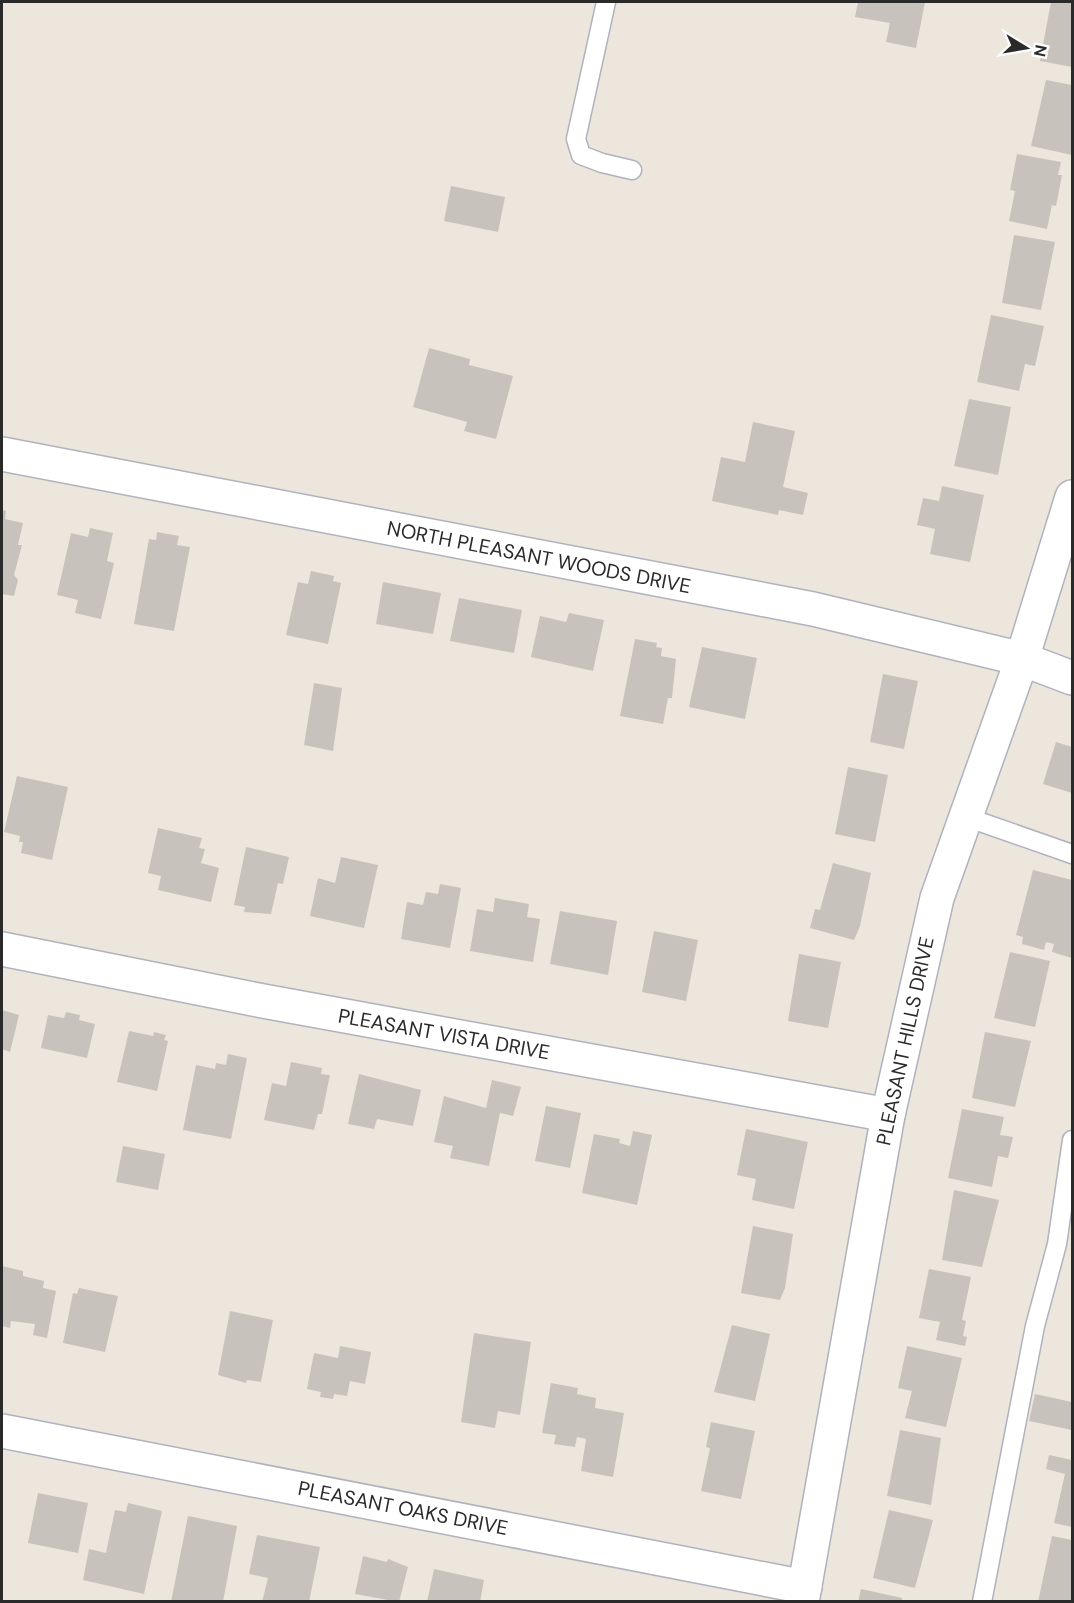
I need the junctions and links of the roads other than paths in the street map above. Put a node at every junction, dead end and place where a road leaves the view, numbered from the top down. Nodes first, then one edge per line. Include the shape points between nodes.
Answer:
1 (606, 2) edge
2 (632, 170) dead end
3 (2, 454) edge
4 (1072, 497) edge
5 (1022, 659) junction
6 (1072, 678) edge
7 (966, 817) junction
8 (1072, 854) edge
9 (2, 949) edge
10 (888, 1115) junction
11 (1072, 1140) edge
12 (2, 1431) edge
13 (803, 1594) edge
14 (982, 1602) edge

1 - 2 lane via 576,139 581,155
3 - 5 street, NORTH PLEASANT WOODS DRIVE via 813,609
4 - 5 street, PLEASANT HILLS DRIVE
5 - 6 street, NORTH PLEASANT WOODS DRIVE
5 - 7 street, PLEASANT HILLS DRIVE
7 - 8 lane
7 - 10 street, PLEASANT HILLS DRIVE via 937,898
9 - 10 street, PLEASANT VISTA DRIVE via 263,1001
10 - 13 street, PLEASANT HILLS DRIVE
11 - 14 lane via 1057,1244 1035,1326
12 - 13 street, PLEASANT OAKS DRIVE

